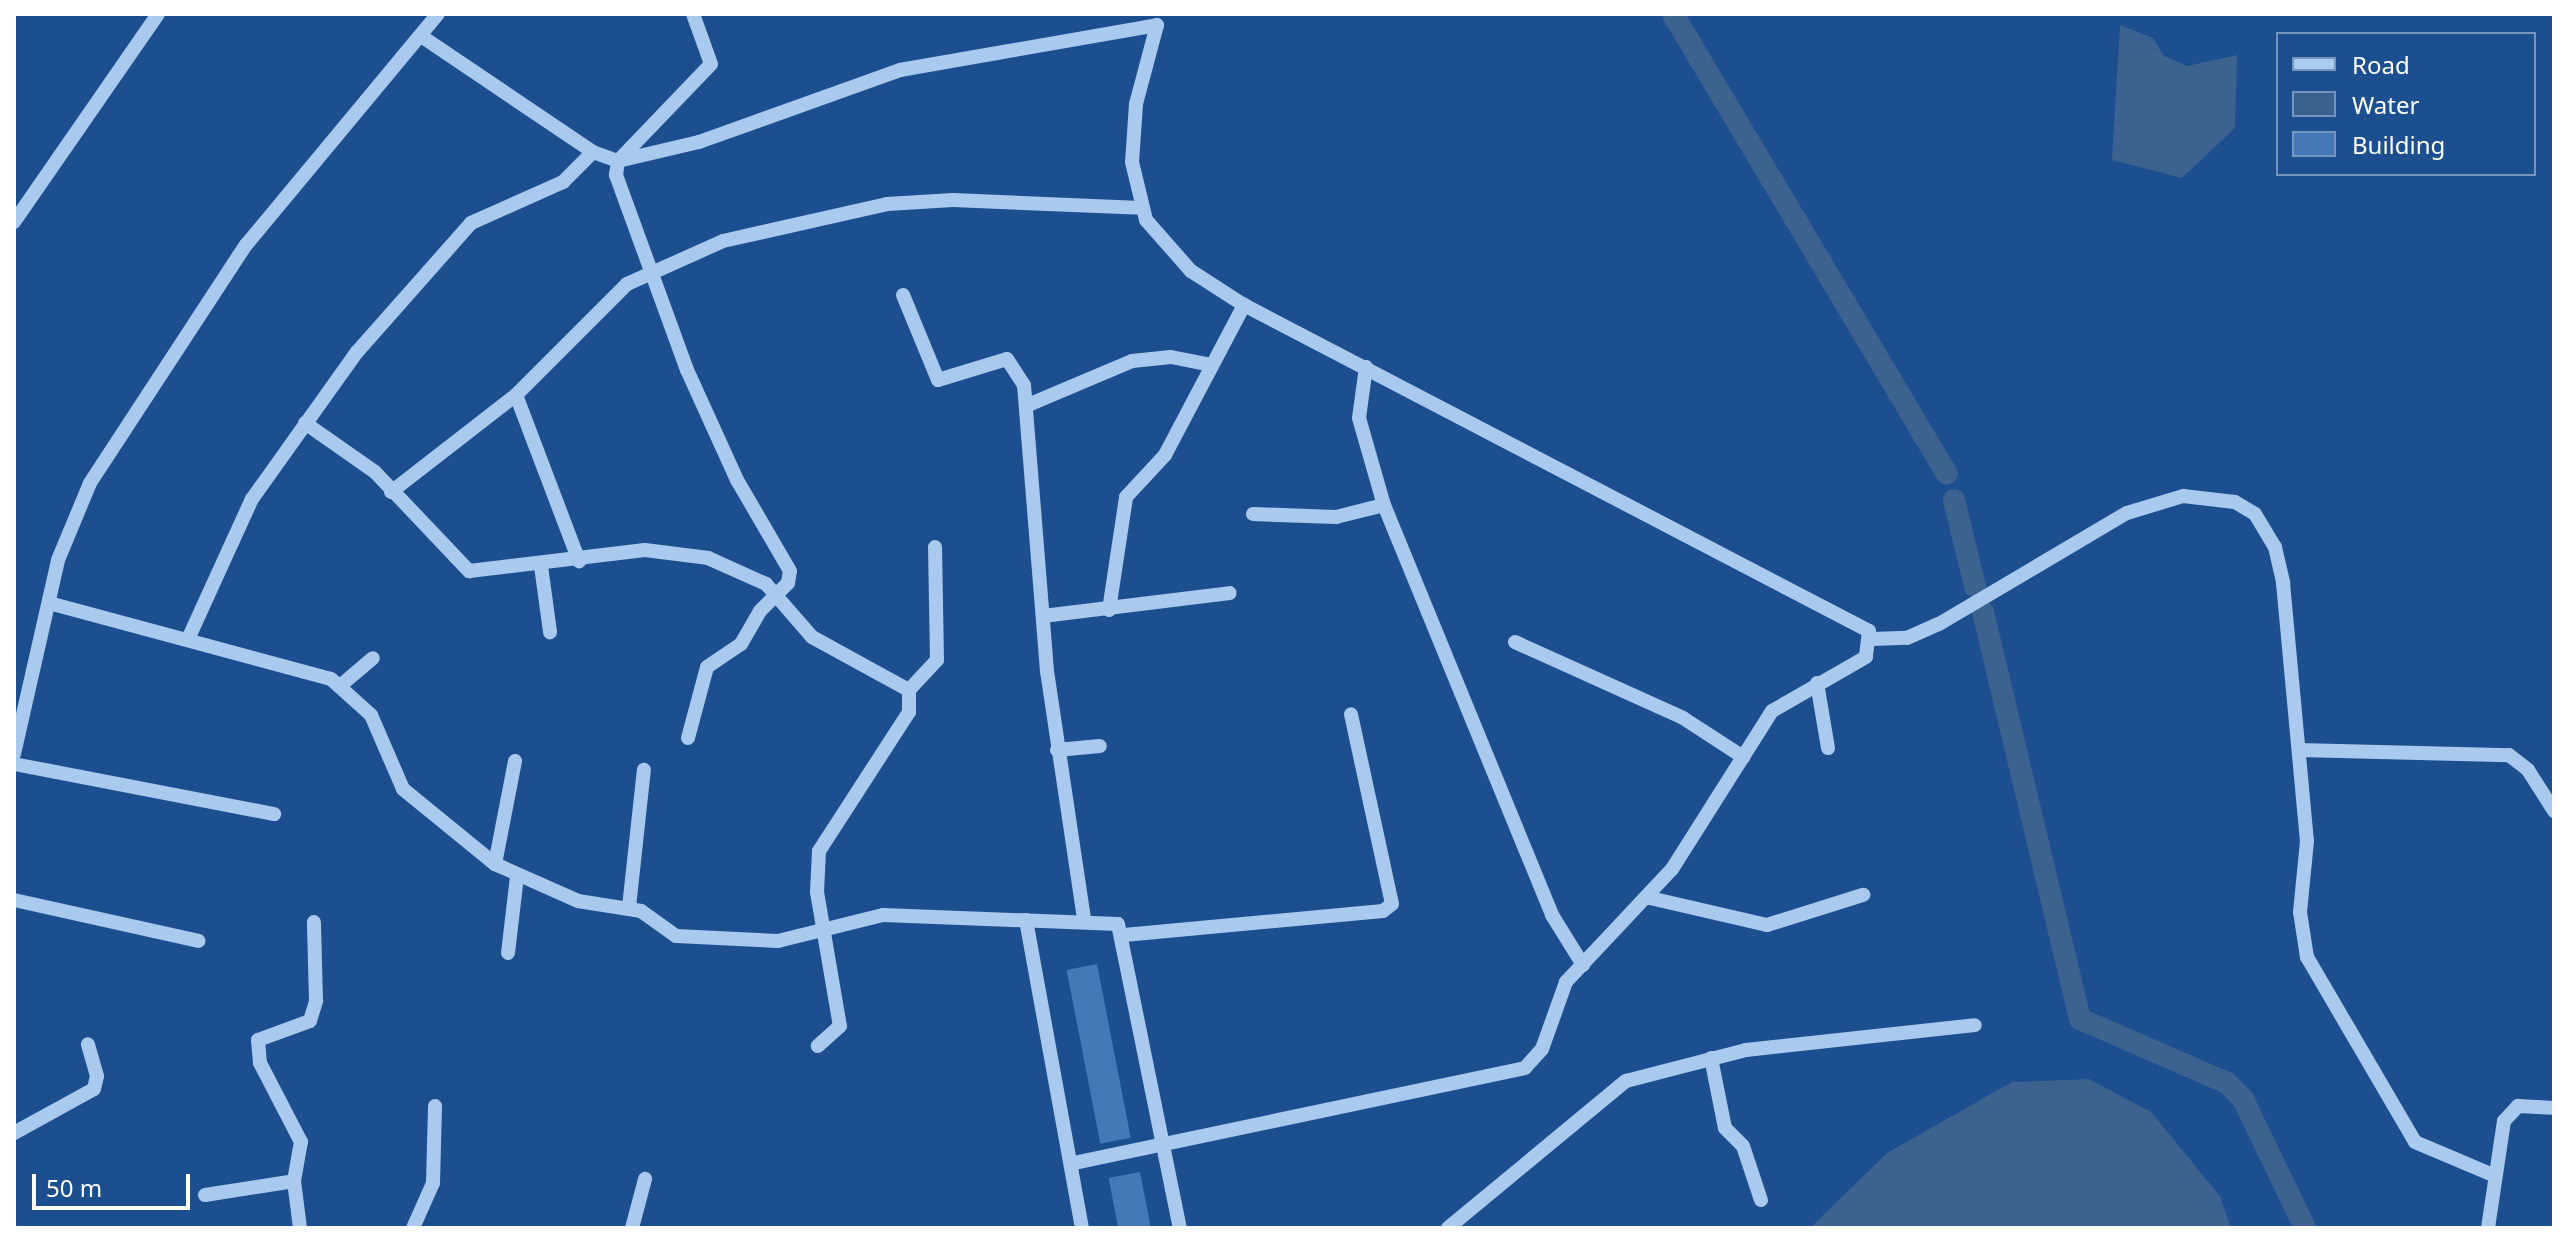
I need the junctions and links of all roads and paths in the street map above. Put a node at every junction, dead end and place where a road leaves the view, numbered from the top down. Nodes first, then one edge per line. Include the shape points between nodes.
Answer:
1 (158, 14) edge
2 (438, 14) edge
3 (693, 14) edge
4 (421, 36) junction
5 (593, 152) junction
6 (618, 161) junction
7 (1141, 208) junction
8 (14, 222) edge
9 (650, 269) junction
10 (903, 295) dead end
11 (1244, 305) junction
12 (1212, 365) junction
13 (1366, 367) junction
14 (516, 395) junction
15 (1028, 405) junction
16 (305, 423) junction
17 (391, 492) junction
18 (1384, 505) junction
19 (1253, 514) dead end
20 (935, 547) dead end
21 (579, 561) junction
22 (541, 566) junction
23 (1230, 593) dead end
24 (778, 596) junction
25 (49, 603) junction
26 (1109, 610) junction
27 (1043, 616) junction
28 (550, 632) dead end
29 (189, 637) junction
30 (1872, 639) junction
31 (1515, 642) dead end
32 (373, 658) dead end
33 (1817, 683) junction
34 (340, 686) junction
35 (909, 690) junction
36 (19, 714) edge
37 (1351, 714) dead end
38 (688, 738) dead end
39 (1100, 746) dead end
40 (1828, 748) dead end
41 (1057, 750) junction
42 (2299, 750) junction
43 (14, 754) edge
44 (1743, 757) junction
45 (515, 761) dead end
46 (14, 764) edge
47 (644, 770) dead end
48 (2554, 811) edge
49 (274, 814) dead end
50 (495, 864) junction
51 (517, 876) junction
52 (1863, 895) dead end
53 (1650, 898) junction
54 (14, 900) edge
55 (629, 907) junction
56 (1084, 918) junction
57 (1026, 920) junction
58 (314, 922) dead end
59 (827, 928) junction
60 (1124, 935) junction
61 (199, 941) dead end
62 (508, 953) dead end
63 (1583, 965) junction
64 (1975, 1025) dead end
65 (88, 1044) dead end
66 (818, 1046) dead end
67 (1711, 1058) junction
68 (435, 1106) dead end
69 (2554, 1108) edge
70 (14, 1133) edge
71 (1164, 1145) junction
72 (1071, 1164) junction
73 (2493, 1175) junction
74 (645, 1179) dead end
75 (294, 1181) junction
76 (205, 1195) dead end
77 (1761, 1200) dead end
78 (300, 1228) edge
79 (413, 1228) edge
80 (632, 1228) edge
81 (1082, 1228) edge
82 (1180, 1228) edge
83 (1448, 1228) edge
84 (2488, 1228) edge

1 - 8 street
2 - 4 street
3 - 6 street via 711,64
4 - 5 street
4 - 25 street via 246,245 116,439 70,526
5 - 6 street
5 - 16 street via 563,182 471,223 357,352
6 - 7 street via 699,142 900,70 1157,25 1132,137
6 - 9 street via 619,187
7 - 9 street via 953,200 887,204 801,219
7 - 11 street via 1163,247
9 - 14 street via 604,305
9 - 24 street via 737,480 787,556 788,583
10 - 15 street via 938,380 1007,359 1017,366
11 - 12 street
11 - 13 street
12 - 15 street via 1171,357 1132,361
12 - 26 street via 1157,468 1126,497
13 - 18 street via 1359,418
13 - 30 street via 1863,623
14 - 17 street
14 - 21 street
15 - 27 street
16 - 17 street via 358,458
16 - 29 street via 252,499
17 - 22 street via 469,571
18 - 19 street via 1336,517
18 - 63 street via 1552,915
20 - 35 street via 937,660
21 - 22 street
21 - 24 street via 645,550 696,556 743,571
22 - 28 street
23 - 26 street
24 - 35 street via 812,637
24 - 38 street via 760,611 734,651 707,667
25 - 29 street
25 - 36 street
26 - 27 street
27 - 41 street
29 - 34 street via 315,672
30 - 33 street via 1866,657
30 - 42 street via 1907,638 1939,624 2127,513 2183,496 2235,502 2255,514 2275,547
31 - 44 street via 1683,718
32 - 34 street
33 - 40 street
33 - 44 street via 1772,711
34 - 50 street via 371,715 403,789
35 - 59 street via 909,712 819,851 817,892
36 - 43 street
37 - 60 street via 1392,904 1383,911
39 - 41 street
41 - 56 street
42 - 48 street via 2509,755 2528,770
42 - 73 street via 2307,841 2301,933 2319,984 2415,1142
44 - 53 street
45 - 50 street
46 - 49 street
47 - 55 street
50 - 51 street
51 - 55 street via 578,901
51 - 62 street
52 - 53 street via 1767,925
53 - 63 street
54 - 61 street
55 - 59 street via 690,939 778,941
56 - 57 street
56 - 60 street via 1108,919
57 - 59 street via 883,915
57 - 72 street
58 - 75 street via 316,1001 310,1021 258,1040 260,1063 301,1142
59 - 66 street via 840,1026
60 - 71 street
63 - 71 street via 1560,990 1542,1049 1525,1068
64 - 67 street
65 - 70 street via 97,1076 94,1089
67 - 77 street via 1725,1128 1743,1146
67 - 83 street via 1646,1074 1607,1092
68 - 79 street via 433,1183
69 - 73 street via 2518,1106 2509,1112
71 - 72 street
71 - 82 street
72 - 81 street
73 - 84 street
74 - 80 street
75 - 76 street
75 - 78 street

